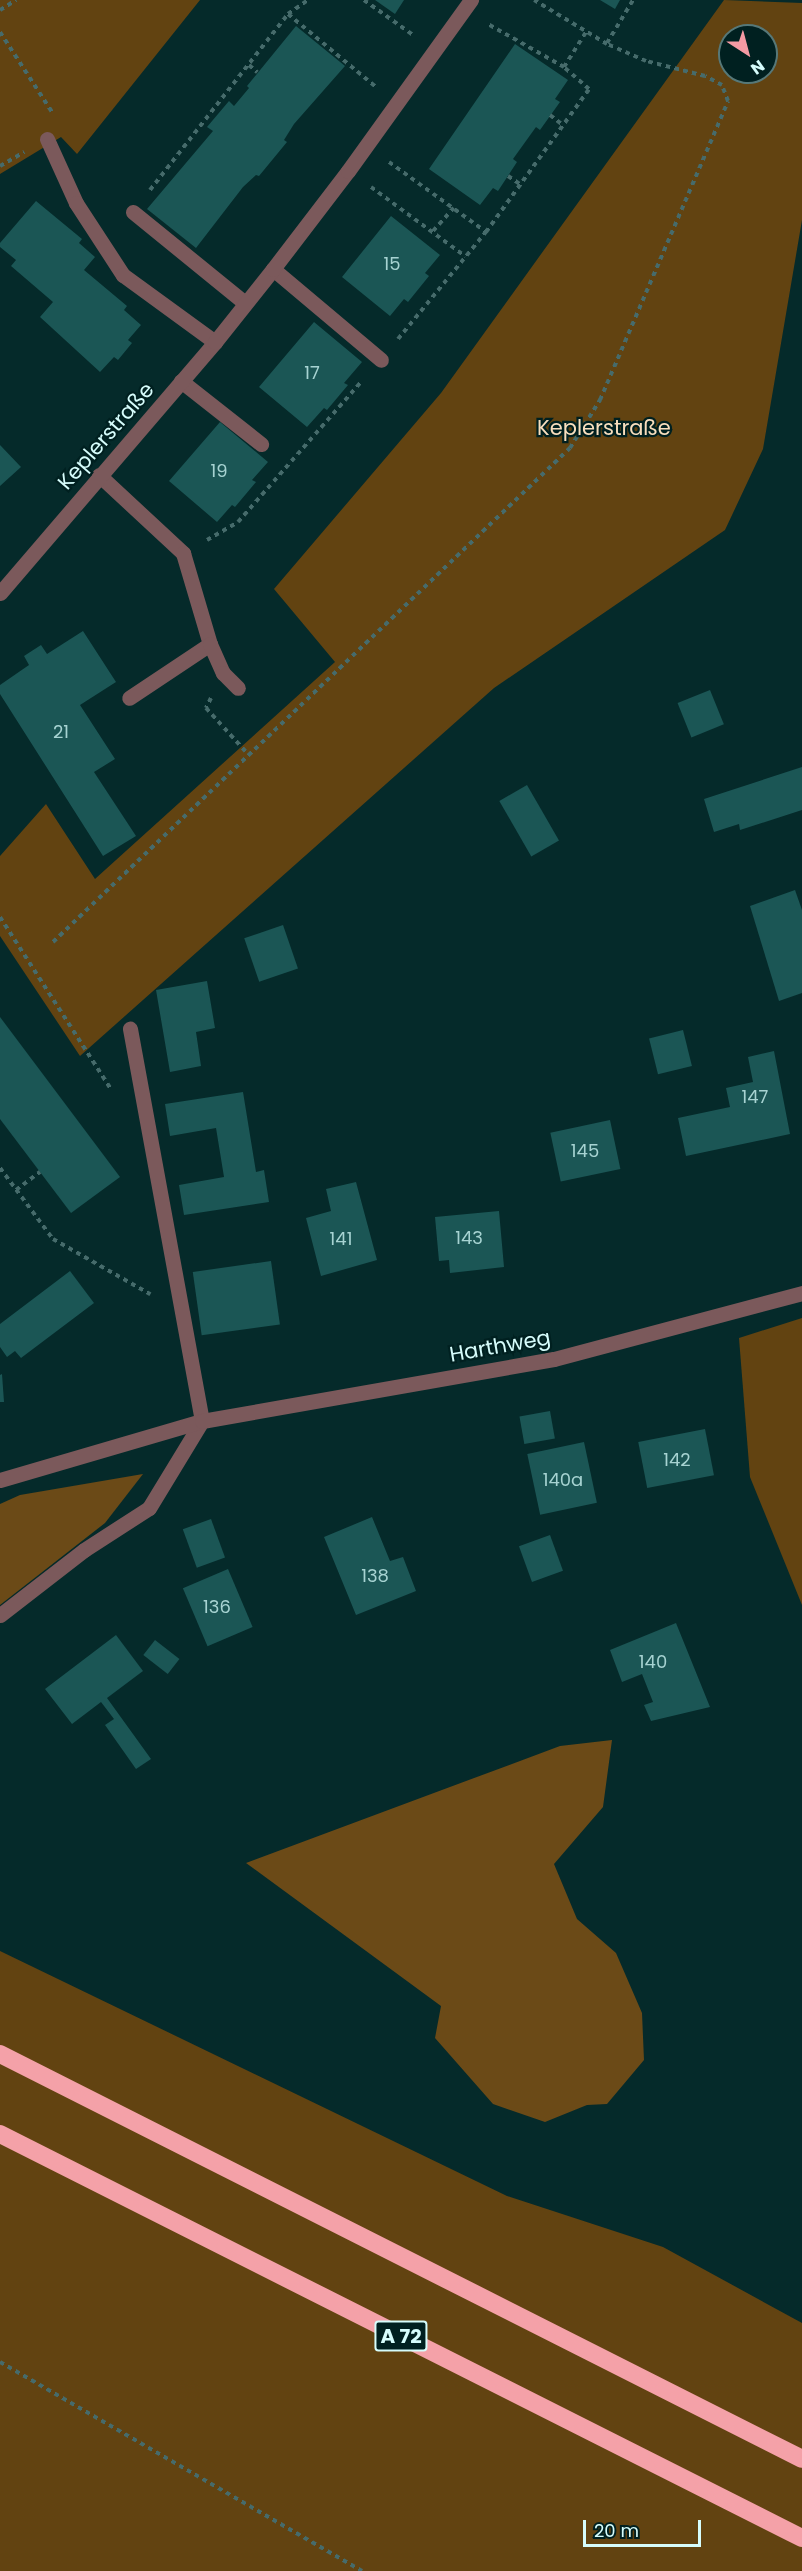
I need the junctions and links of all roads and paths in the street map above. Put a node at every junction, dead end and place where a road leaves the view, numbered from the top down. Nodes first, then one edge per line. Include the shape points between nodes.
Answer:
1 (16, 0) edge
2 (308, 0) edge
3 (364, 0) edge
4 (534, 0) edge
5 (633, 0) edge
6 (467, 5) edge
7 (0, 10) edge
8 (288, 14) junction
9 (0, 32) edge
10 (586, 32) junction
11 (607, 44) junction
12 (435, 51) junction
13 (249, 65) junction
14 (564, 68) junction
15 (257, 72) dead end
16 (367, 79) dead end
17 (218, 103) junction
18 (224, 108) dead end
19 (550, 115) dead end
20 (563, 125) junction
21 (47, 139) junction
22 (366, 146) junction
23 (0, 166) edge
24 (348, 171) junction
25 (508, 176) dead end
26 (520, 184) junction
27 (454, 208) junction
28 (133, 212) joint
29 (433, 231) junction
30 (486, 232) junction
31 (465, 256) junction
32 (273, 269) junction
33 (245, 303) junction
34 (214, 342) junction
35 (381, 360) junction
36 (181, 381) junction
37 (261, 444) dead end
38 (99, 475) junction
39 (183, 553) junction
40 (3, 584) edge
41 (210, 644) junction
42 (223, 673) junction
43 (238, 688) dead end
44 (129, 699) dead end
45 (248, 754) junction
46 (0, 917) edge
47 (53, 942) dead end
48 (130, 1029) dead end
49 (115, 1094) dead end
50 (0, 1168) edge
51 (40, 1172) dead end
52 (16, 1190) junction
53 (802, 1293) edge
54 (182, 1312) junction
55 (202, 1421) junction
56 (0, 1480) edge
57 (0, 1615) edge
58 (0, 2054) edge
59 (0, 2134) edge
60 (0, 2362) edge
61 (802, 2459) edge
62 (802, 2538) edge
63 (362, 2571) edge

1 - 7 path
2 - 8 path
3 - 12 path
4 - 10 path
5 - 11 path
6 - 12 street, Keplerstraße
6 - 14 path
8 - 13 path
8 - 16 path
9 - 21 path via 60,124
10 - 11 path
10 - 14 path
11 - 45 path via 646,62 705,76 722,85 728,100 600,400 570,448
12 - 22 street, Keplerstraße
13 - 15 path
13 - 17 path
14 - 20 path via 589,89
17 - 18 path
17 - 28 path
19 - 20 path
20 - 26 path
21 - 23 path
21 - 34 street via 76,202 123,275
22 - 24 street, Keplerstraße
22 - 27 path
24 - 29 path
24 - 32 street, Keplerstraße
25 - 26 path
26 - 30 path
27 - 29 path
27 - 30 path
28 - 33 street
29 - 31 path
30 - 31 path
31 - 35 path
32 - 33 street, Keplerstraße
32 - 35 street
33 - 34 street, Keplerstraße
34 - 36 street, Keplerstraße
35 - 39 path via 238,522
36 - 37 street
36 - 38 street, Keplerstraße
38 - 39 street
38 - 40 street, Keplerstraße
39 - 41 street
41 - 42 street
41 - 44 street
42 - 43 street
42 - 45 path via 206,708
45 - 47 path
46 - 49 path
48 - 54 street
50 - 52 path
51 - 52 path
52 - 54 path via 53,1239
53 - 55 street, Harthweg via 554,1359
54 - 55 street
55 - 56 street, Harthweg
55 - 57 street via 149,1508 84,1550
58 - 61 highway
59 - 62 highway, A 72
60 - 63 path

